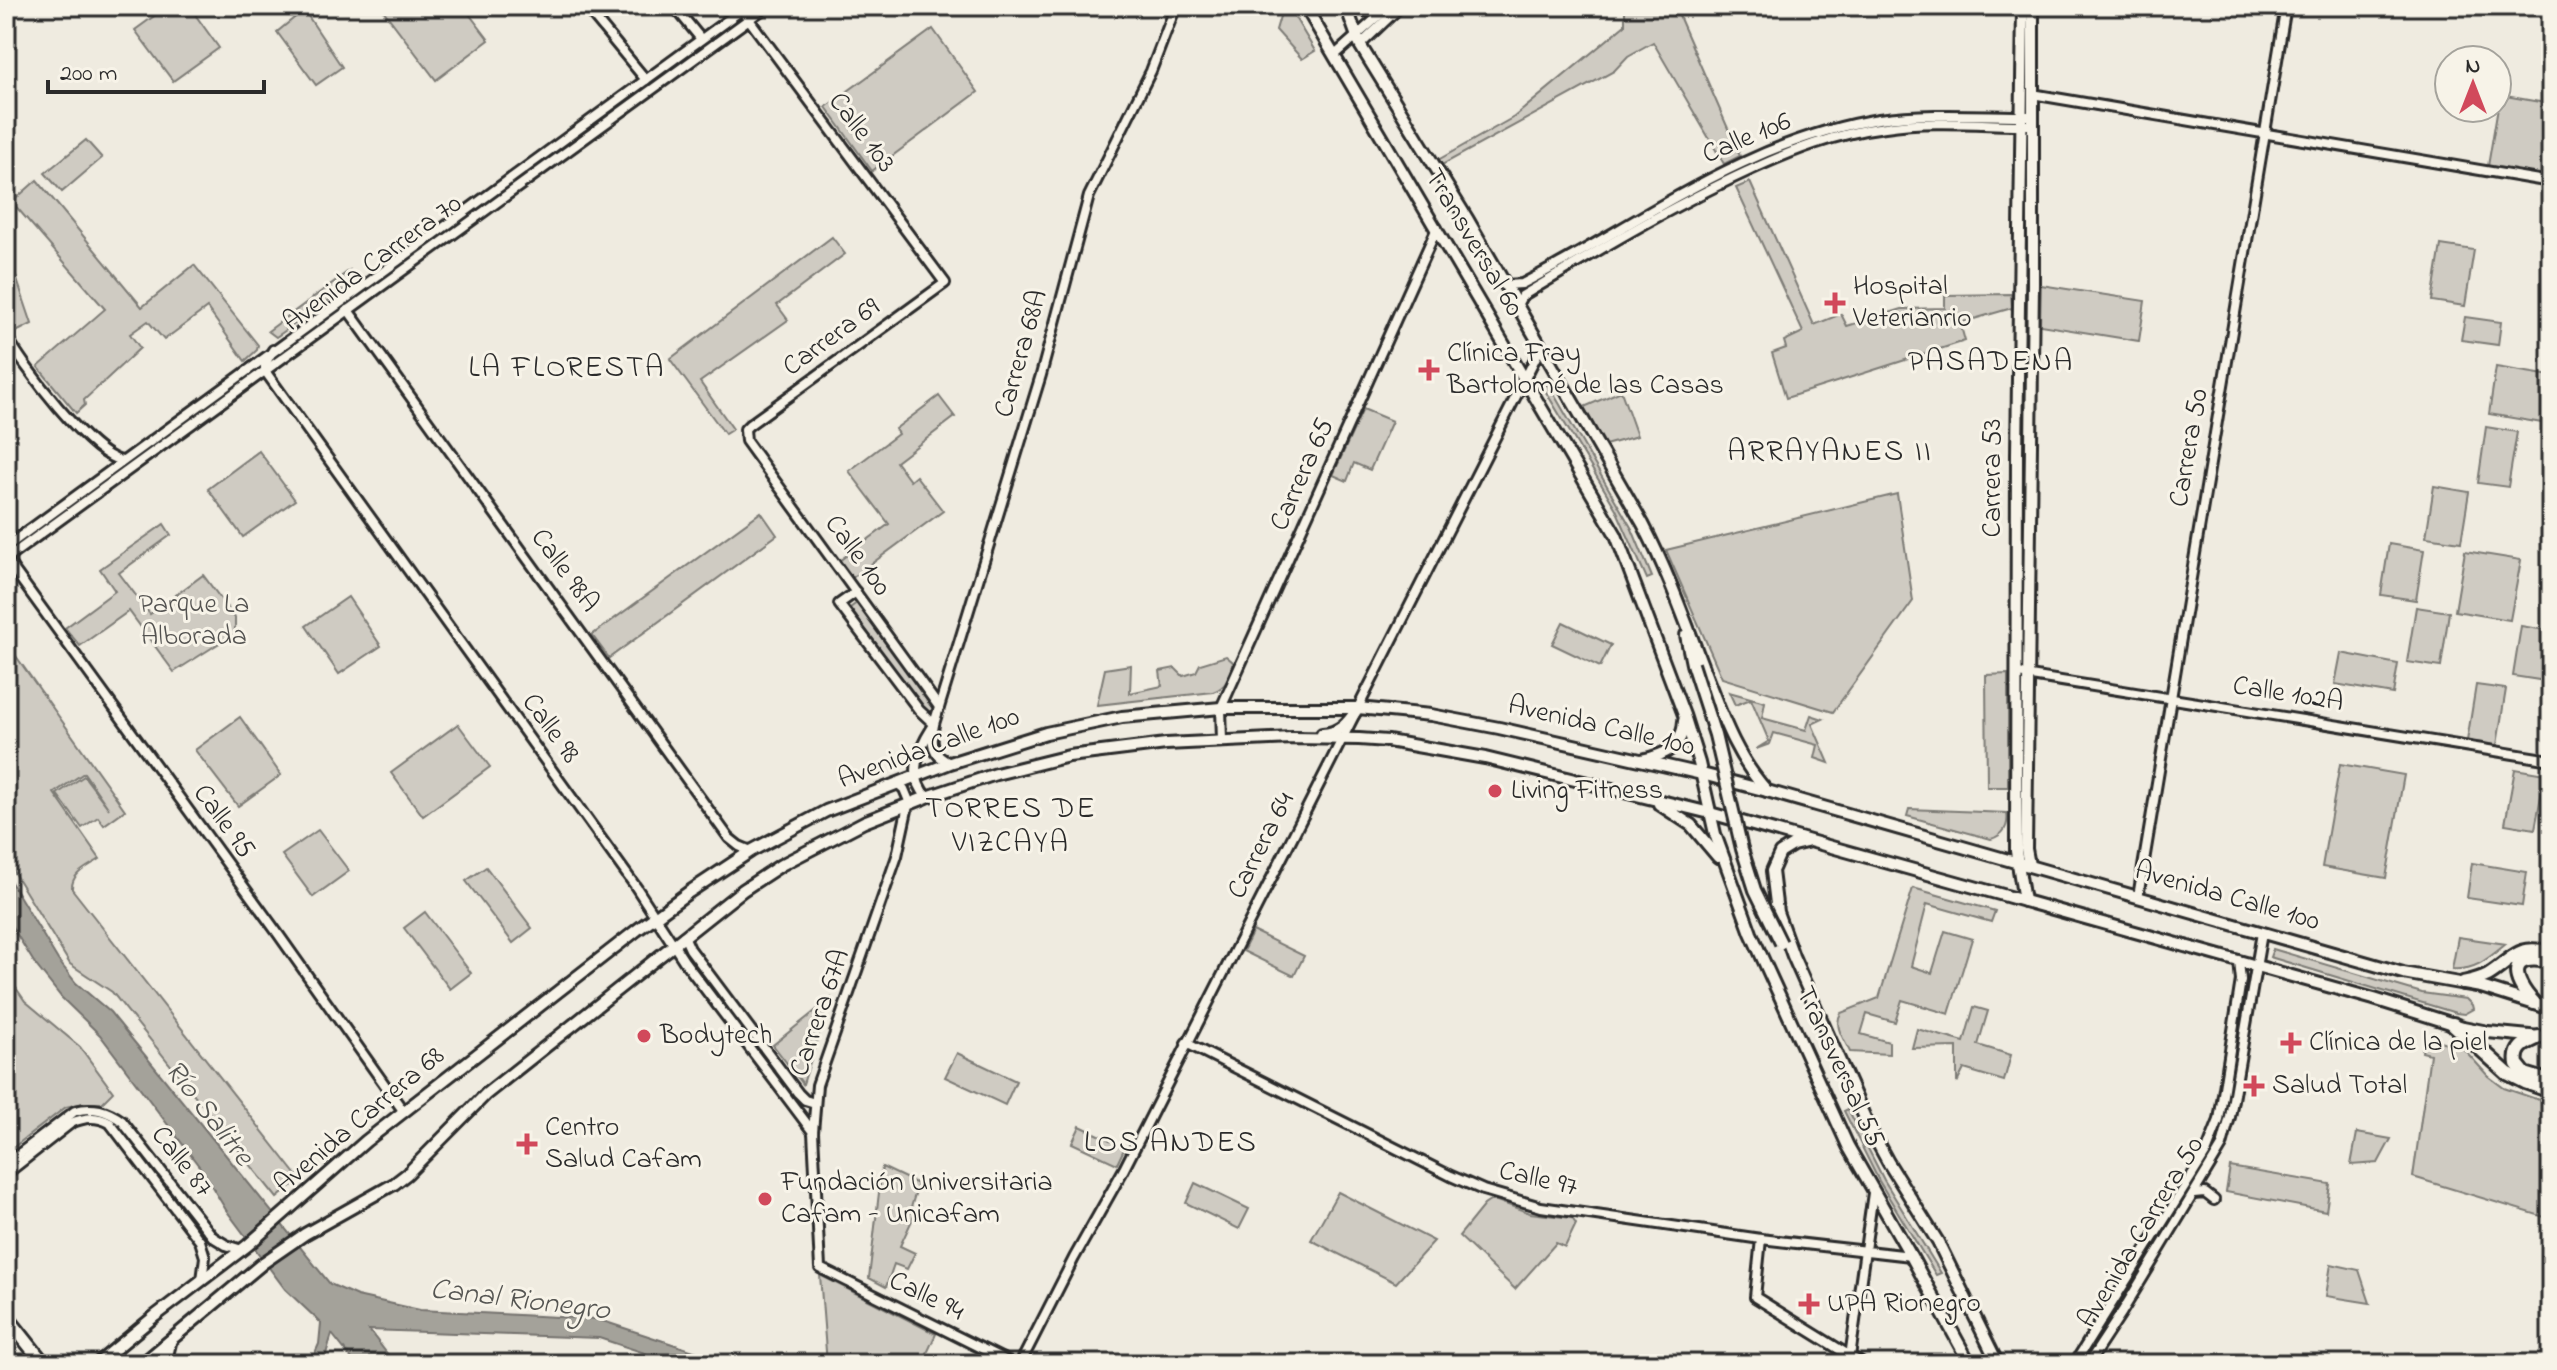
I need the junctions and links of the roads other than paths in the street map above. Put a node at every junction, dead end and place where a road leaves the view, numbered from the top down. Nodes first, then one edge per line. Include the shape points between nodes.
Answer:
1 (585, 6) edge
2 (674, 6) edge
3 (767, 6) edge
4 (1176, 6) edge
5 (1305, 6) edge
6 (1346, 6) edge
7 (1355, 6) edge
8 (1401, 6) edge
9 (2023, 6) edge
10 (2033, 6) edge
11 (2286, 6) edge
12 (744, 8) edge
13 (1387, 9) edge
14 (749, 19) junction
15 (701, 39) junction
16 (1358, 41) junction
17 (1335, 55) junction
18 (646, 80) junction
19 (2032, 94) junction
20 (2026, 121) junction
21 (2265, 134) junction
22 (2551, 182) edge
23 (1437, 228) junction
24 (439, 231) junction
25 (433, 248) junction
26 (945, 283) joint
27 (1506, 285) junction
28 (1517, 305) junction
29 (348, 310) junction
30 (6, 335) edge
31 (1541, 347) junction
32 (273, 350) junction
33 (265, 371) junction
34 (1526, 378) junction
35 (745, 429) joint
36 (101, 450) junction
37 (122, 461) junction
38 (104, 474) junction
39 (6, 547) edge
40 (6, 559) edge
41 (856, 592) junction
42 (1684, 619) junction
43 (2023, 675) junction
44 (2171, 698) junction
45 (939, 707) junction
46 (1221, 708) junction
47 (1358, 708) junction
48 (1684, 715) junction
49 (934, 724) junction
50 (1342, 739) junction
51 (1222, 741) junction
52 (1237, 741) junction
53 (1638, 760) junction
54 (2551, 760) edge
55 (950, 763) junction
56 (1702, 774) junction
57 (915, 776) junction
58 (897, 783) junction
59 (1767, 791) junction
60 (1635, 794) junction
61 (927, 797) junction
62 (909, 804) junction
63 (1710, 813) junction
64 (1811, 841) junction
65 (751, 851) junction
66 (2023, 864) junction
67 (1727, 872) junction
68 (2138, 897) junction
69 (2024, 901) junction
70 (655, 916) junction
71 (2262, 933) junction
72 (684, 936) junction
73 (673, 944) junction
74 (2551, 953) edge
75 (1793, 957) junction
76 (2239, 962) junction
77 (2551, 962) edge
78 (2256, 967) junction
79 (2463, 983) junction
80 (2534, 1003) junction
81 (2551, 1009) edge
82 (2453, 1024) junction
83 (2545, 1038) edge
84 (1186, 1043) junction
85 (2551, 1082) edge
86 (2551, 1091) edge
87 (815, 1103) junction
88 (404, 1112) junction
89 (813, 1132) junction
90 (6, 1164) edge
91 (6, 1174) edge
92 (1873, 1193) junction
93 (2194, 1195) junction
94 (2214, 1200) dead end
95 (1761, 1239) junction
96 (245, 1248) junction
97 (1864, 1250) junction
98 (1911, 1256) junction
99 (820, 1268) joint
100 (202, 1280) junction
101 (6, 1316) edge
102 (169, 1343) junction
103 (1849, 1360) edge
104 (44, 1364) edge
105 (97, 1364) edge
106 (142, 1364) edge
107 (164, 1364) edge
108 (1013, 1364) edge
109 (1020, 1364) edge
110 (1863, 1364) edge
111 (1970, 1364) edge
112 (1998, 1364) edge
113 (2074, 1364) edge
114 (2088, 1364) edge

1 - 18 street
2 - 15 street
3 - 14 street, Avenida Carrera 70
4 - 45 street, Carrera 68A via 1144,86 1089,196 1041,375
5 - 17 main road, Transversal 60
6 - 16 main road, Transversal 60
7 - 13 main road
8 - 16 street
9 - 20 main road, Carrera 53
10 - 19 main road, Carrera 53
11 - 21 street, Carrera 50
12 - 14 street, Calle 103
12 - 15 street, Avenida Carrera 70
13 - 16 street
14 - 25 street, Avenida Carrera 70
14 - 26 street, Calle 103
15 - 18 street, Avenida Carrera 70
16 - 17 street
16 - 27 main road, Transversal 60
17 - 23 main road, Transversal 60
18 - 24 street, Avenida Carrera 70
19 - 20 main road, Carrera 53
19 - 21 street
20 - 27 street, Calle 106 via 1880,119 1785,144 1690,189 1522,284
20 - 28 street, Calle 106 via 1884,127 1788,153 1694,195 1522,296
20 - 43 main road, Carrera 53 via 2017,483
21 - 22 street
21 - 44 street, Carrera 50
23 - 34 main road, Transversal 60
23 - 46 street, Carrera 65
24 - 25 street via 445,236
24 - 32 street, Avenida Carrera 70
25 - 29 street, Avenida Carrera 70
26 - 35 street, Carrera 69
27 - 28 main road, Transversal 60
28 - 31 main road, Transversal 60
29 - 33 street, Avenida Carrera 70
29 - 65 street, Calle 98A via 729,838
30 - 36 street via 32,376
31 - 34 street, Carrera 64
31 - 42 main road, Transversal 60 via 1643,524
32 - 33 street
32 - 37 street, Avenida Carrera 70
33 - 40 street, Avenida Carrera 70
33 - 70 street, Calle 98
34 - 47 street, Carrera 64
34 - 48 main road, Transversal 60 via 1616,535
35 - 41 street, Calle 100 via 746,441
36 - 37 street
36 - 38 street
37 - 38 street, Avenida Carrera 70
38 - 39 street, Avenida Carrera 70
40 - 88 street, Calle 95
41 - 45 street, Calle 100
41 - 49 street, Calle 100 via 839,604
42 - 59 main road, Transversal 60 via 1727,731
42 - 75 main road, Transversal 60, bridge via 1746,863 1781,943
43 - 44 street, Calle 102A
43 - 66 main road, Carrera 53
44 - 54 street, Calle 102A
44 - 68 street, Carrera 50
45 - 49 street, Carrera 68A
46 - 47 main road, Avenida Calle 100
46 - 51 street, Carrera 65
46 - 55 main road, Avenida Calle 100 via 1085,724
47 - 50 street, Carrera 64
47 - 52 main road via 1343,727 1328,734 1258,735
47 - 53 main road, Avenida Calle 100 via 1437,716
48 - 53 main road via 1676,746
48 - 56 main road, Transversal 60
49 - 55 street via 933,748
49 - 57 street, Carrera 68A via 921,746
50 - 52 main road, Avenida Calle 100
50 - 60 main road, Avenida Calle 100 via 1458,753
50 - 84 street, Carrera 64
51 - 52 main road, Avenida Calle 100
51 - 61 main road, Avenida Calle 100 via 1069,756
53 - 56 main road, Avenida Calle 100
55 - 57 main road, Avenida Calle 100
56 - 59 main road, Avenida Calle 100
56 - 63 main road, Transversal 55
57 - 58 main road, Avenida Calle 100
57 - 61 street
58 - 62 street
58 - 65 main road, Avenida Calle 100 via 826,811
59 - 66 main road, Avenida Calle 100
60 - 63 main road, Avenida Calle 100
60 - 67 main road via 1691,825
61 - 62 main road, Avenida Calle 100
62 - 72 main road, Avenida Calle 100 via 772,869
62 - 87 street, Carrera 67A via 897,856 821,1070
63 - 64 main road, Avenida Calle 100
63 - 67 main road, Transversal 55
64 - 69 main road, Avenida Calle 100
64 - 75 main road, Transversal 55 via 1786,849 1772,871 1777,912
65 - 70 main road, Avenida Calle 100
66 - 68 main road, Avenida Calle 100
66 - 69 main road, Carrera 53
67 - 92 main road, Transversal 55 via 1795,1033
68 - 71 main road, Avenida Calle 100
69 - 76 main road, Avenida Calle 100
70 - 73 street, Calle 98
70 - 88 main road, Avenida Carrera 68
71 - 78 street, Avenida Carrera 50
71 - 79 main road, Avenida Calle 100 via 2418,976
72 - 73 main road, Avenida Calle 100
72 - 87 street via 798,1093
73 - 89 street, Calle 98
73 - 102 main road, Avenida Carrera 68 via 486,1094 407,1174 263,1263
74 - 79 highway via 2522,951 2487,975
75 - 112 main road, Transversal 55 via 1869,1127 1933,1233
76 - 78 main road, Avenida Calle 100
76 - 113 street, Avenida Carrera 50 via 2241,980 2213,1137
77 - 80 highway via 2526,960 2516,970 2520,987
78 - 82 main road, Avenida Calle 100
78 - 93 street, Avenida Carrera 50 via 2227,1132
79 - 80 main road, Avenida Calle 100
80 - 81 main road, Avenida Calle 100
82 - 83 main road, Avenida Calle 100
82 - 86 highway via 2507,1073
83 - 85 highway via 2521,1046 2517,1064 2525,1074
84 - 95 street, Calle 97 via 1483,1190 1541,1207
84 - 109 street, Carrera 64
87 - 89 street, Carrera 67A
88 - 96 main road, Avenida Carrera 68
89 - 99 street, Carrera 67A
90 - 96 street, Calle 87 via 70,1114 101,1110 122,1121 213,1237
91 - 100 street, Calle 87 via 71,1123 103,1119 116,1127 200,1241 205,1257
92 - 97 street
92 - 98 main road, Transversal 55
93 - 94 street via 2205,1193
93 - 114 street, Avenida Carrera 50
95 - 97 street, Calle 97
95 - 103 street via 1755,1297
96 - 100 main road, Avenida Carrera 68
97 - 98 street, Calle 97
97 - 103 street
98 - 111 main road, Transversal 55
99 - 108 street, Calle 94
100 - 105 main road, Avenida Carrera 68
101 - 104 highway
102 - 106 main road, Avenida Carrera 68
102 - 107 highway
103 - 110 street

